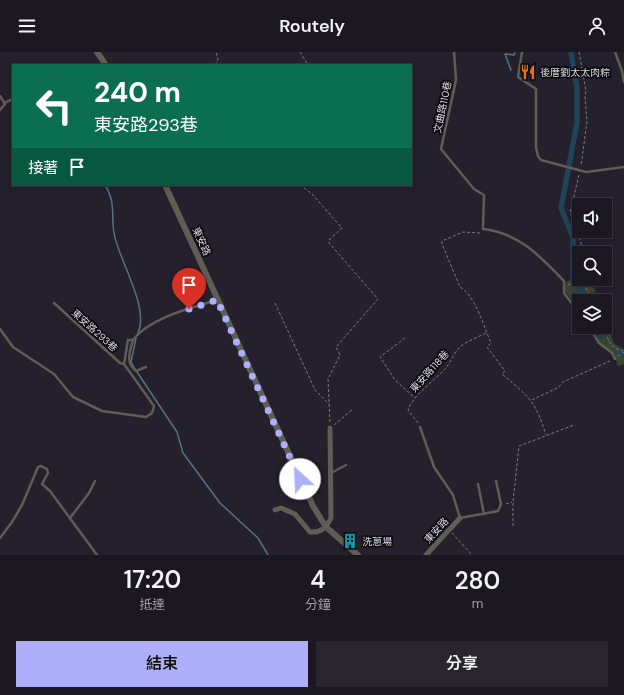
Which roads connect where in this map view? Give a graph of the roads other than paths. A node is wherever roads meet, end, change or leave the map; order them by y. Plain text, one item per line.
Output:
1 (98, 52) edge
2 (454, 52) edge
3 (522, 52) edge
4 (615, 52) edge
5 (105, 64) edge
6 (624, 82) edge
7 (0, 96) edge
8 (12, 98) edge
9 (4, 102) junction
10 (0, 110) edge
11 (624, 167) edge
12 (165, 186) edge
13 (217, 300) junction
14 (54, 303) dead end
15 (572, 304) edge
16 (0, 329) edge
17 (593, 334) edge
18 (133, 340) junction
19 (616, 358) road end
20 (124, 364) junction
21 (146, 367) dead end
22 (420, 427) road end
23 (330, 428) road end
24 (346, 465) dead end
25 (330, 473) junction
26 (496, 481) dead end
27 (95, 482) dead end
28 (478, 484) dead end
29 (275, 510) dead end
30 (484, 514) junction
31 (70, 518) junction
32 (460, 518) junction
33 (326, 527) junction
34 (0, 538) edge
35 (97, 555) edge
36 (358, 555) edge
37 (426, 555) edge

1 - 5 street
2 - 15 lane, 文曲路110巷
3 - 11 lane
4 - 6 lane
7 - 9 lane
8 - 9 lane
9 - 10 lane
12 - 13 street, 東安路
13 - 18 lane, 東安路293巷
13 - 33 street, 東安路
14 - 20 lane, 東安路293巷
16 - 20 lane
17 - 19 lane
18 - 20 lane, 東安路293巷
18 - 21 lane
22 - 32 lane
23 - 25 street
24 - 25 lane
25 - 33 street
26 - 30 lane
27 - 31 lane
28 - 30 lane
29 - 33 street
30 - 32 lane
31 - 34 lane
31 - 35 lane
32 - 37 street, 東安路
33 - 36 street, 東安路

